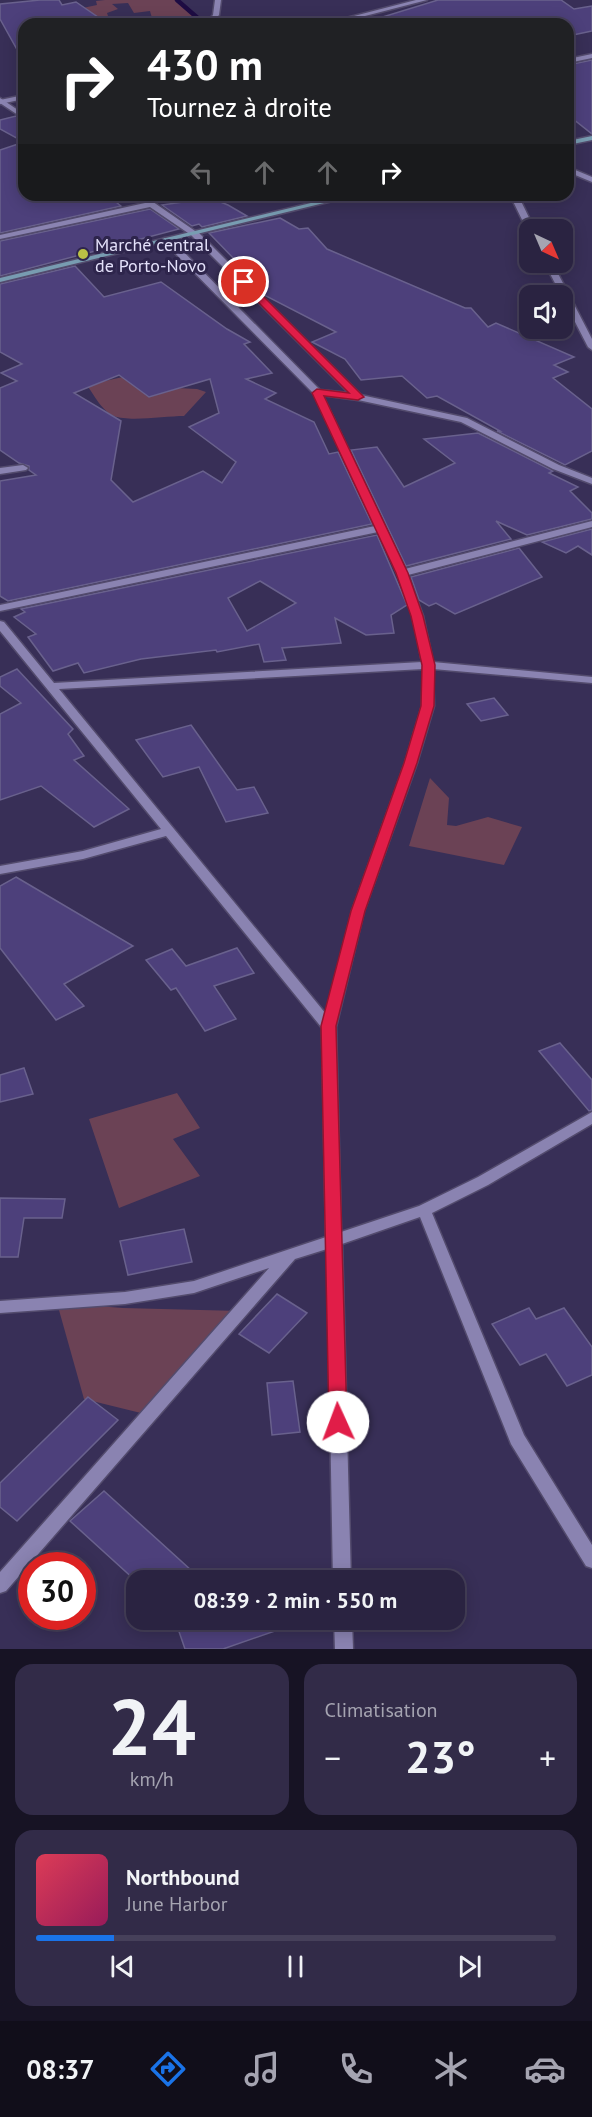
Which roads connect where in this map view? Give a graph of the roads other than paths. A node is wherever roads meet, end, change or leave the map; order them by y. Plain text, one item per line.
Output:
1 (218, 0) edge
2 (424, 0) edge
3 (213, 18) edge
4 (351, 18) edge
5 (592, 56) edge
6 (574, 60) edge
7 (18, 98) edge
8 (1, 102) edge
9 (18, 113) edge
10 (592, 138) edge
11 (574, 142) edge
12 (574, 172) edge
13 (592, 180) edge
14 (147, 201) edge
15 (327, 201) edge
16 (517, 201) edge
17 (151, 204) junction
18 (526, 219) edge
19 (194, 232) junction
20 (0, 237) edge
21 (167, 240) junction
22 (555, 273) edge
23 (0, 280) edge
24 (592, 347) edge
25 (317, 393) junction
26 (358, 397) junction
27 (23, 468) dead end
28 (0, 471) edge
29 (592, 481) edge
30 (592, 524) edge
31 (381, 528) junction
32 (402, 573) junction
33 (0, 608) edge
34 (0, 624) edge
35 (428, 665) junction
36 (592, 680) edge
37 (52, 686) junction
38 (168, 831) junction
39 (0, 870) edge
40 (329, 1026) junction
41 (592, 1117) edge
42 (424, 1210) junction
43 (333, 1239) junction
44 (290, 1255) junction
45 (0, 1307) edge
46 (592, 1560) edge
47 (342, 1570) edge
48 (0, 1585) edge
49 (343, 1630) edge
50 (344, 1649) edge

1 - 3 street
2 - 4 street
5 - 6 street
7 - 8 street
8 - 9 street
10 - 11 main road
12 - 13 street
14 - 17 street
15 - 19 main road
16 - 18 street
17 - 19 street
17 - 20 street
19 - 21 main road
19 - 26 street
21 - 23 main road
21 - 25 street
22 - 24 street
25 - 26 street
25 - 31 street
26 - 29 street
27 - 28 street
30 - 32 street
31 - 32 street
31 - 33 street
32 - 35 street
34 - 37 street
35 - 36 street
35 - 37 street
35 - 40 street
37 - 38 street
38 - 39 street
38 - 40 street
40 - 43 street
41 - 42 street
42 - 43 street
42 - 46 street
43 - 44 street
43 - 47 street
44 - 45 street
44 - 48 street
49 - 50 street

